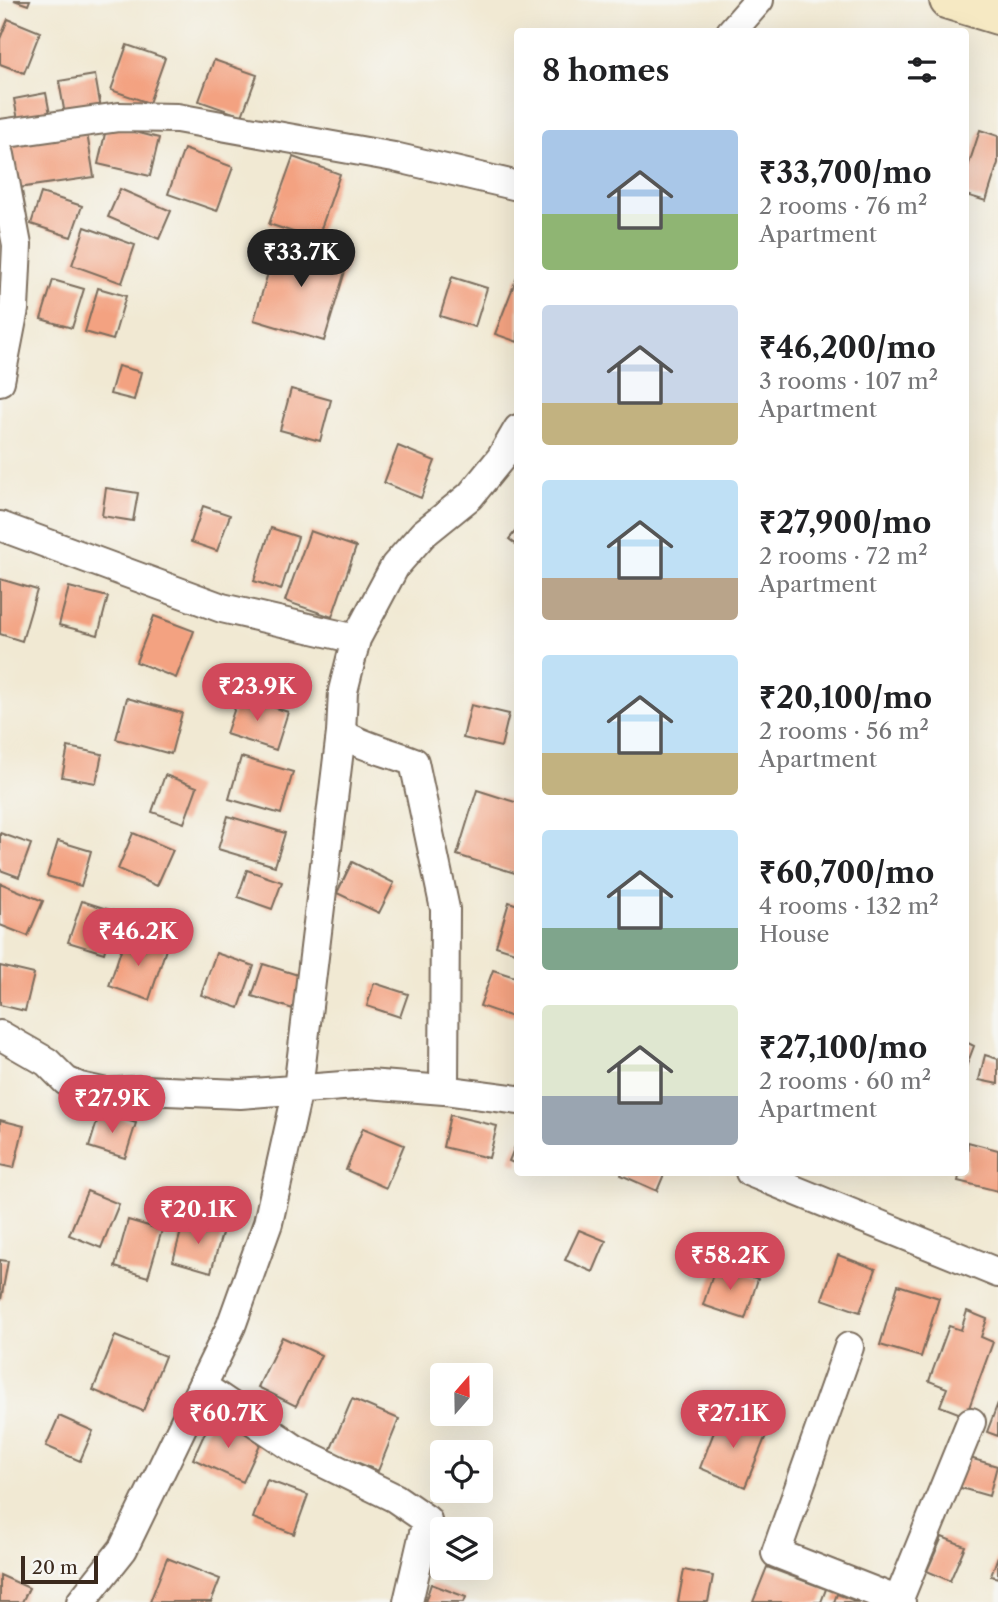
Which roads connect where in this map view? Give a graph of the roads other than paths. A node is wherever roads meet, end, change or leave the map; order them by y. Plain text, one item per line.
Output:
1 (759, 0) edge
2 (949, 0) edge
3 (998, 15) edge
4 (734, 28) edge
5 (0, 134) edge
6 (0, 155) edge
7 (514, 185) edge
8 (0, 381) edge
9 (514, 436) edge
10 (0, 526) edge
11 (356, 639) junction
12 (341, 733) junction
13 (0, 1035) edge
14 (298, 1089) junction
15 (444, 1090) junction
16 (514, 1099) edge
17 (760, 1176) edge
18 (998, 1273) edge
19 (849, 1347) dead end
20 (202, 1386) junction
21 (971, 1422) dead end
22 (899, 1601) edge
23 (81, 1602) edge
24 (408, 1602) edge

1 - 4 street
2 - 3 main road
5 - 7 street
6 - 8 street
9 - 11 street
10 - 11 street
11 - 12 street
12 - 14 street
12 - 15 street
13 - 14 street
14 - 15 street
14 - 20 street
15 - 16 street
17 - 18 street
19 - 22 street
20 - 23 street
20 - 24 street
21 - 22 street

